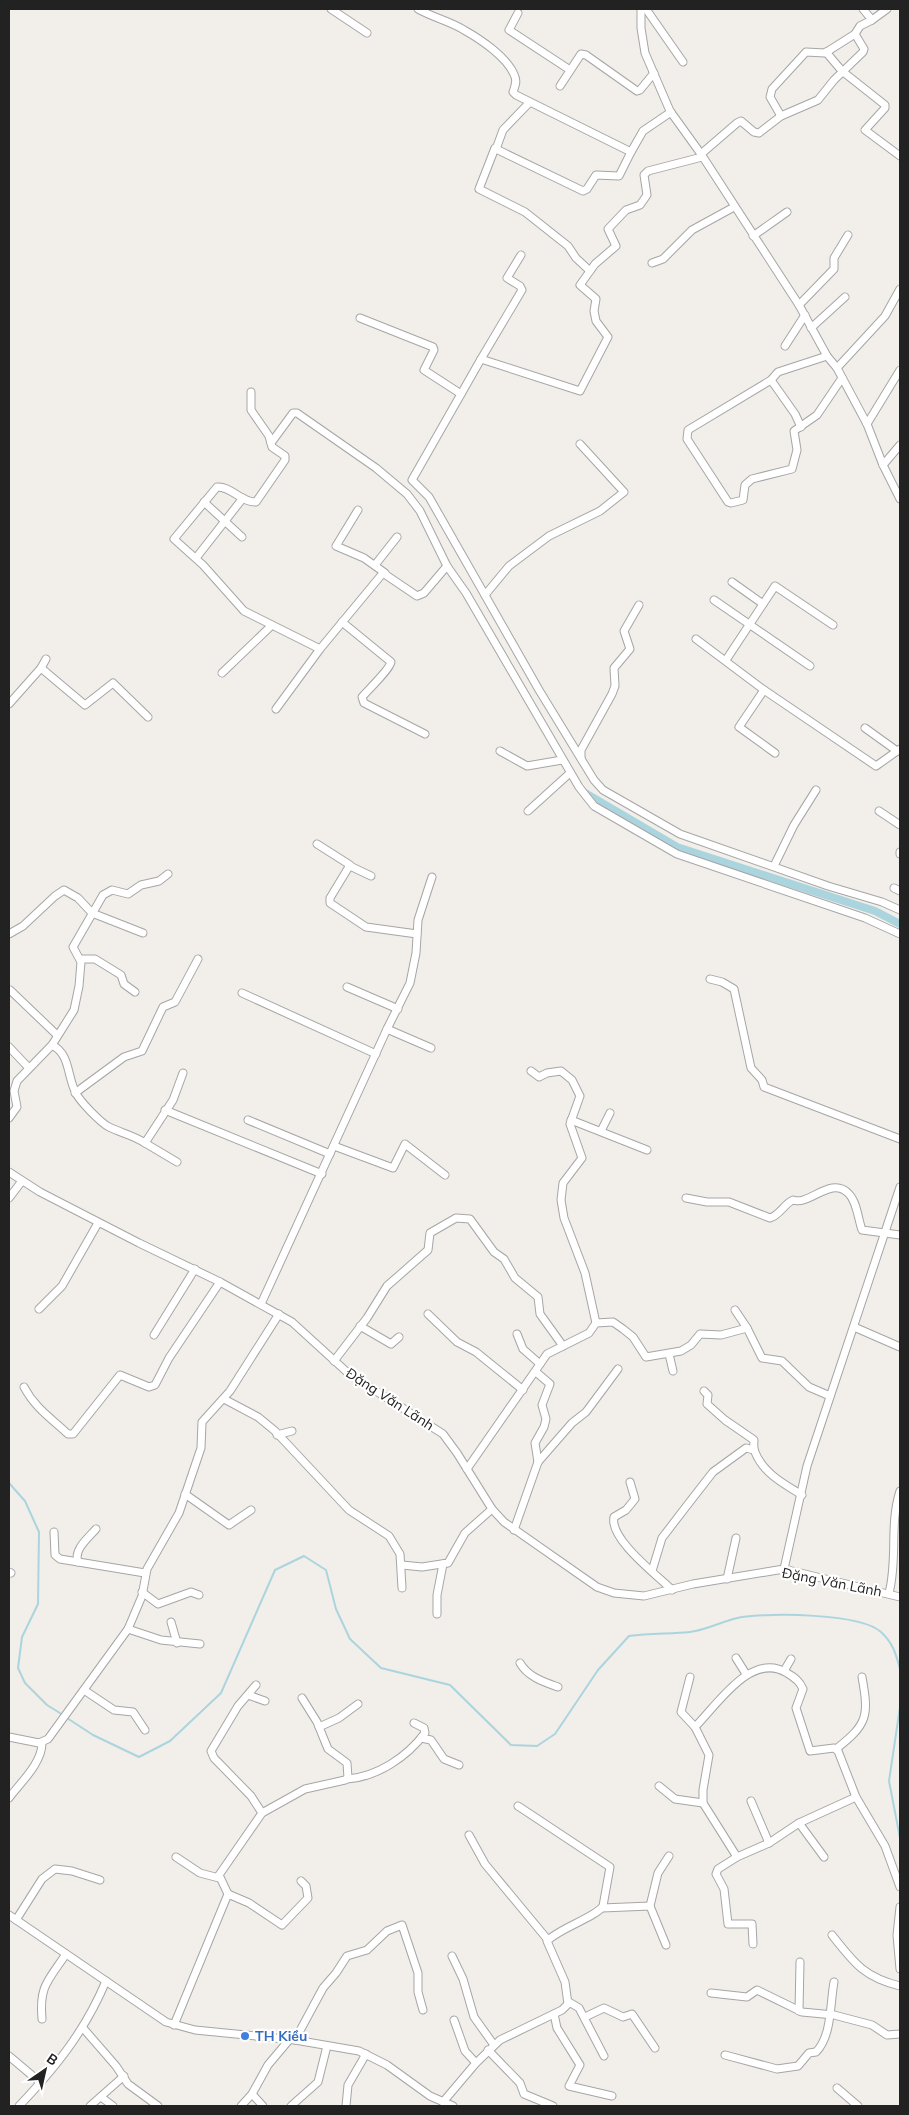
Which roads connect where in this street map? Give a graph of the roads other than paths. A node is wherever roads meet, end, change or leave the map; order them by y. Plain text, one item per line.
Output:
1 (331, 9) edge
2 (418, 9) edge
3 (641, 9) edge
4 (646, 9) edge
5 (863, 9) edge
6 (887, 9) edge
7 (518, 12) dead end
8 (872, 20) junction
9 (367, 33) dead end
10 (855, 34) junction
11 (826, 52) junction
12 (683, 62) dead end
13 (570, 70) junction
14 (842, 71) junction
15 (654, 73) junction
16 (560, 86) dead end
17 (529, 103) junction
18 (671, 112) junction
19 (782, 116) junction
20 (495, 148) junction
21 (631, 152) junction
22 (701, 156) junction
23 (900, 156) edge
24 (734, 207) junction
25 (787, 212) dead end
26 (848, 235) dead end
27 (753, 236) junction
28 (521, 255) dead end
29 (652, 263) dead end
30 (590, 271) junction
31 (900, 289) edge
32 (845, 297) dead end
33 (799, 305) junction
34 (804, 315) junction
35 (360, 318) dead end
36 (811, 328) junction
37 (784, 346) dead end
38 (827, 356) junction
39 (481, 358) junction
40 (837, 368) junction
41 (900, 370) edge
42 (842, 378) junction
43 (771, 380) junction
44 (251, 392) dead end
45 (460, 394) junction
46 (867, 424) junction
47 (801, 427) junction
48 (271, 443) junction
49 (580, 444) dead end
50 (900, 445) edge
51 (883, 465) junction
52 (244, 498) junction
53 (900, 499) edge
54 (204, 502) junction
55 (358, 510) dead end
56 (225, 521) junction
57 (242, 537) dead end
58 (397, 537) dead end
59 (196, 558) junction
60 (376, 565) junction
61 (447, 566) junction
62 (384, 573) junction
63 (732, 582) dead end
64 (485, 595) junction
65 (714, 600) dead end
66 (763, 604) junction
67 (639, 605) dead end
68 (342, 622) junction
69 (749, 624) junction
70 (833, 625) dead end
71 (271, 626) junction
72 (696, 639) dead end
73 (320, 649) junction
74 (46, 659) dead end
75 (726, 660) junction
76 (810, 666) dead end
77 (41, 668) junction
78 (222, 673) dead end
79 (764, 690) junction
80 (9, 704) edge
81 (276, 709) dead end
82 (148, 717) dead end
83 (865, 728) dead end
84 (425, 734) dead end
85 (899, 750) edge
86 (500, 751) dead end
87 (775, 753) dead end
88 (581, 759) junction
89 (562, 760) junction
90 (570, 773) junction
91 (816, 790) dead end
92 (528, 811) dead end
93 (879, 811) dead end
94 (900, 825) edge
95 (317, 844) dead end
96 (350, 866) junction
97 (774, 866) junction
98 (168, 874) dead end
99 (371, 876) dead end
100 (432, 877) dead end
101 (900, 910) edge
102 (92, 913) junction
103 (143, 933) dead end
104 (9, 934) edge
105 (417, 934) junction
106 (900, 934) edge
107 (80, 959) junction
108 (198, 959) dead end
109 (710, 979) dead end
110 (347, 987) dead end
111 (10, 990) edge
112 (135, 992) dead end
113 (242, 993) dead end
114 (398, 1009) junction
115 (387, 1029) junction
116 (57, 1035) junction
117 (52, 1045) junction
118 (9, 1047) edge
119 (431, 1048) dead end
120 (376, 1054) junction
121 (28, 1067) junction
122 (531, 1071) dead end
123 (183, 1073) dead end
124 (75, 1093) junction
125 (165, 1110) junction
126 (610, 1113) dead end
127 (9, 1118) edge
128 (248, 1120) dead end
129 (572, 1120) junction
130 (601, 1131) junction
131 (900, 1139) edge
132 (144, 1143) junction
133 (334, 1146) junction
134 (647, 1150) dead end
135 (330, 1154) junction
136 (177, 1162) dead end
137 (9, 1172) edge
138 (322, 1174) junction
139 (445, 1176) dead end
140 (22, 1181) junction
141 (900, 1187) edge
142 (9, 1198) edge
143 (686, 1198) dead end
144 (98, 1222) junction
145 (884, 1235) junction
146 (900, 1235) edge
147 (195, 1269) junction
148 (220, 1282) junction
149 (262, 1304) junction
150 (39, 1309) dead end
151 (735, 1310) dead end
152 (279, 1314) junction
153 (428, 1314) dead end
154 (596, 1323) junction
155 (360, 1326) junction
156 (854, 1327) junction
157 (747, 1328) junction
158 (154, 1334) dead end
159 (516, 1334) dead end
160 (398, 1337) dead end
161 (563, 1346) junction
162 (900, 1347) edge
163 (669, 1354) junction
164 (334, 1361) junction
165 (540, 1364) junction
166 (618, 1368) dead end
167 (673, 1371) dead end
168 (536, 1372) junction
169 (24, 1386) dead end
170 (523, 1390) junction
171 (704, 1391) dead end
172 (830, 1396) junction
173 (224, 1399) junction
174 (292, 1431) dead end
175 (277, 1435) junction
176 (754, 1450) junction
177 (538, 1462) junction
178 (467, 1469) junction
179 (630, 1482) dead end
180 (900, 1491) edge
181 (185, 1494) junction
182 (802, 1495) junction
183 (492, 1509) junction
184 (251, 1510) dead end
185 (96, 1529) dead end
186 (514, 1530) junction
187 (54, 1532) dead end
188 (736, 1538) dead end
189 (78, 1562) junction
190 (443, 1564) junction
191 (402, 1565) junction
192 (784, 1569) junction
193 (652, 1570) junction
194 (146, 1573) junction
195 (727, 1579) junction
196 (402, 1588) dead end
197 (672, 1590) junction
198 (142, 1592) junction
199 (889, 1593) junction
200 (199, 1595) dead end
201 (900, 1597) edge
202 (437, 1614) dead end
203 (171, 1622) dead end
204 (128, 1629) junction
205 (177, 1642) junction
206 (200, 1644) dead end
207 (736, 1658) dead end
208 (791, 1659) dead end
209 (520, 1664) dead end
210 (784, 1671) junction
211 (746, 1674) junction
212 (690, 1677) dead end
213 (862, 1677) dead end
214 (256, 1685) dead end
215 (558, 1687) dead end
216 (84, 1690) junction
217 (248, 1695) junction
218 (302, 1698) dead end
219 (265, 1701) dead end
220 (358, 1704) dead end
221 (414, 1723) dead end
222 (319, 1727) junction
223 (695, 1727) junction
224 (145, 1730) dead end
225 (9, 1737) edge
226 (421, 1738) junction
227 (42, 1743) junction
228 (836, 1749) junction
229 (459, 1765) dead end
230 (347, 1779) junction
231 (659, 1786) dead end
232 (856, 1797) junction
233 (9, 1798) edge
234 (751, 1801) dead end
235 (704, 1803) junction
236 (518, 1806) dead end
237 (262, 1813) junction
238 (799, 1823) junction
239 (469, 1835) dead end
240 (769, 1842) junction
241 (668, 1856) dead end
242 (176, 1857) dead end
243 (737, 1857) junction
244 (824, 1857) dead end
245 (219, 1878) junction
246 (100, 1880) dead end
247 (301, 1881) dead end
248 (900, 1887) edge
249 (228, 1894) junction
250 (650, 1906) junction
251 (900, 1907) edge
252 (602, 1908) junction
253 (9, 1915) edge
254 (16, 1920) junction
255 (832, 1935) dead end
256 (548, 1940) junction
257 (753, 1944) dead end
258 (666, 1945) dead end
259 (66, 1954) junction
260 (452, 1956) dead end
261 (800, 1962) dead end
262 (900, 1969) edge
263 (106, 1981) junction
264 (834, 1982) dead end
265 (900, 1986) edge
266 (711, 1993) dead end
267 (569, 2002) junction
268 (423, 2010) dead end
269 (799, 2011) junction
270 (554, 2014) junction
271 (829, 2014) junction
272 (584, 2016) junction
273 (42, 2019) dead end
274 (454, 2020) dead end
275 (174, 2025) junction
276 (83, 2028) junction
277 (900, 2034) edge
278 (292, 2040) junction
279 (327, 2046) junction
280 (491, 2048) junction
281 (655, 2048) dead end
282 (366, 2054) junction
283 (726, 2055) dead end
284 (9, 2056) edge
285 (604, 2056) dead end
286 (476, 2064) junction
287 (124, 2076) junction
288 (41, 2083) junction
289 (837, 2088) dead end
290 (252, 2094) junction
291 (612, 2096) dead end
292 (101, 2097) junction
293 (298, 2099) junction
294 (443, 2102) junction
295 (19, 2106) edge
296 (90, 2106) edge
297 (113, 2106) edge
298 (158, 2106) edge
299 (240, 2106) edge
300 (263, 2106) edge
301 (291, 2106) edge
302 (305, 2106) edge
303 (346, 2106) edge
304 (453, 2106) edge
305 (553, 2106) edge
306 (858, 2106) edge

1 - 9 street
2 - 17 street
3 - 15 street
4 - 12 street
5 - 8 street
6 - 8 street
7 - 13 street
8 - 10 street
10 - 11 street
10 - 14 street
11 - 14 street
11 - 19 street
13 - 15 street
13 - 16 street
14 - 19 street
14 - 23 street
15 - 18 street
17 - 20 street
17 - 21 street
18 - 21 street
18 - 22 street
19 - 22 street
20 - 21 street
20 - 30 street
22 - 24 street
22 - 30 street
24 - 27 street
24 - 29 street
25 - 27 street
26 - 33 street
27 - 33 street
28 - 39 street
30 - 39 street
31 - 40 street
32 - 36 street
33 - 34 street
34 - 36 street
34 - 37 street
35 - 45 street
36 - 38 street
38 - 40 street
38 - 43 street
39 - 45 street
40 - 42 street
41 - 46 street
42 - 46 street
42 - 47 street
43 - 47 street
43 - 47 street
44 - 48 street
45 - 64 street
46 - 51 street
48 - 52 street
48 - 61 street
49 - 64 street
50 - 51 street
51 - 53 street
52 - 54 street
52 - 56 street
54 - 56 street
54 - 59 street
55 - 60 street
56 - 57 street
56 - 59 street
58 - 60 street
59 - 71 street
60 - 62 street
61 - 62 street
61 - 89 street
62 - 68 street
63 - 66 street
64 - 88 street
65 - 69 street
66 - 69 street
66 - 70 street
67 - 88 street
68 - 73 street
68 - 84 street
69 - 75 street
69 - 76 street
71 - 73 street
71 - 78 street
72 - 75 street
73 - 81 street
74 - 77 street
75 - 79 street
77 - 80 street
77 - 82 street
79 - 85 street
79 - 87 street
83 - 85 street
86 - 89 street
88 - 97 street
89 - 90 street
90 - 92 street
90 - 106 street
91 - 97 street
93 - 94 street
95 - 96 street
96 - 99 street
96 - 105 street
97 - 101 street
98 - 102 street
100 - 105 street
102 - 103 street
102 - 104 street
102 - 107 street
105 - 114 street
107 - 112 street
107 - 116 street
108 - 124 street
109 - 131 street
110 - 114 street
111 - 116 street
113 - 120 street
114 - 115 street
115 - 119 street
115 - 120 street
116 - 117 street
117 - 121 street
117 - 124 street
118 - 121 street
120 - 133 street
121 - 127 street
122 - 129 street
123 - 125 street
124 - 132 street
125 - 132 street
125 - 138 street
126 - 130 street
128 - 135 street
129 - 130 street
129 - 154 street
130 - 134 street
132 - 136 street
133 - 135 street
133 - 139 street
135 - 138 street
137 - 140 street, Đặng Văn Lãnh
138 - 149 street
140 - 142 street
140 - 144 street, Đặng Văn Lãnh
141 - 145 street
143 - 145 street
144 - 147 street, Đặng Văn Lãnh
144 - 150 street
145 - 146 street
145 - 156 street
147 - 148 street, Đặng Văn Lãnh
147 - 158 street
148 - 149 street, Đặng Văn Lãnh
148 - 169 street
149 - 152 street, Đặng Văn Lãnh
151 - 157 street
152 - 164 street, Đặng Văn Lãnh
152 - 173 street
153 - 170 street
154 - 161 street
154 - 163 street
155 - 160 street
155 - 161 street
155 - 164 street
156 - 162 street
156 - 172 street
157 - 163 street
157 - 172 street
159 - 165 street
161 - 165 street
163 - 167 street
164 - 178 street, Đặng Văn Lãnh
165 - 168 street
166 - 177 street
168 - 170 street
168 - 177 street
170 - 178 street
171 - 176 street
172 - 182 street
173 - 175 street
173 - 181 street
174 - 175 street
175 - 191 street
176 - 182 street
176 - 193 street
177 - 186 street
178 - 183 street, Đặng Văn Lãnh
179 - 193 street
180 - 199 street
181 - 184 street
181 - 194 street
182 - 192 street
183 - 186 street, Đặng Văn Lãnh
183 - 190 street
185 - 189 street
186 - 197 street, Đặng Văn Lãnh
187 - 189 street
188 - 195 street
189 - 194 street
190 - 191 street
190 - 202 street
191 - 196 street
192 - 195 street, Đặng Văn Lãnh
192 - 199 street, Đặng Văn Lãnh
193 - 197 street
194 - 198 street
195 - 197 street, Đặng Văn Lãnh
198 - 200 street
198 - 204 street
199 - 201 street, Đặng Văn Lãnh
203 - 205 street
204 - 205 street
204 - 216 street
205 - 206 street
207 - 211 street
208 - 210 street
209 - 215 street
210 - 211 street
210 - 228 street
211 - 223 street
212 - 223 street
213 - 228 street
214 - 217 street
216 - 224 street
216 - 227 street
217 - 219 street
217 - 237 street
218 - 222 street
220 - 222 street
221 - 226 street
222 - 230 street
223 - 235 street
225 - 227 street
226 - 229 street
226 - 230 street
227 - 233 street
228 - 232 street
230 - 237 street
231 - 235 street
232 - 238 street
232 - 248 street
234 - 240 street
235 - 243 street
236 - 252 street
237 - 245 street
238 - 240 street
238 - 244 street
239 - 256 street
240 - 243 street
241 - 250 street
242 - 245 street
243 - 257 street
245 - 249 street
246 - 254 street
247 - 249 street
249 - 275 street
250 - 252 street
250 - 258 street
251 - 262 street
252 - 256 street
253 - 254 street
254 - 259 street
255 - 265 street
256 - 267 street
259 - 263 street
259 - 273 street
260 - 280 street
261 - 269 street
263 - 275 street
263 - 276 street
264 - 271 street
266 - 269 street
267 - 270 street
267 - 272 street
268 - 278 street
269 - 271 street
270 - 280 street
270 - 291 street
271 - 277 street
271 - 283 street
272 - 281 street
272 - 285 street
274 - 286 street
275 - 278 street
276 - 287 street
276 - 288 street
278 - 279 street
278 - 290 street
279 - 282 street
279 - 293 street
280 - 286 street
280 - 305 street
282 - 294 street
282 - 303 street
284 - 288 street
286 - 294 street
287 - 292 street
287 - 298 street
288 - 295 street
289 - 306 street
290 - 299 street
290 - 300 street
292 - 296 street
292 - 297 street
293 - 301 street
293 - 302 street
294 - 304 street

